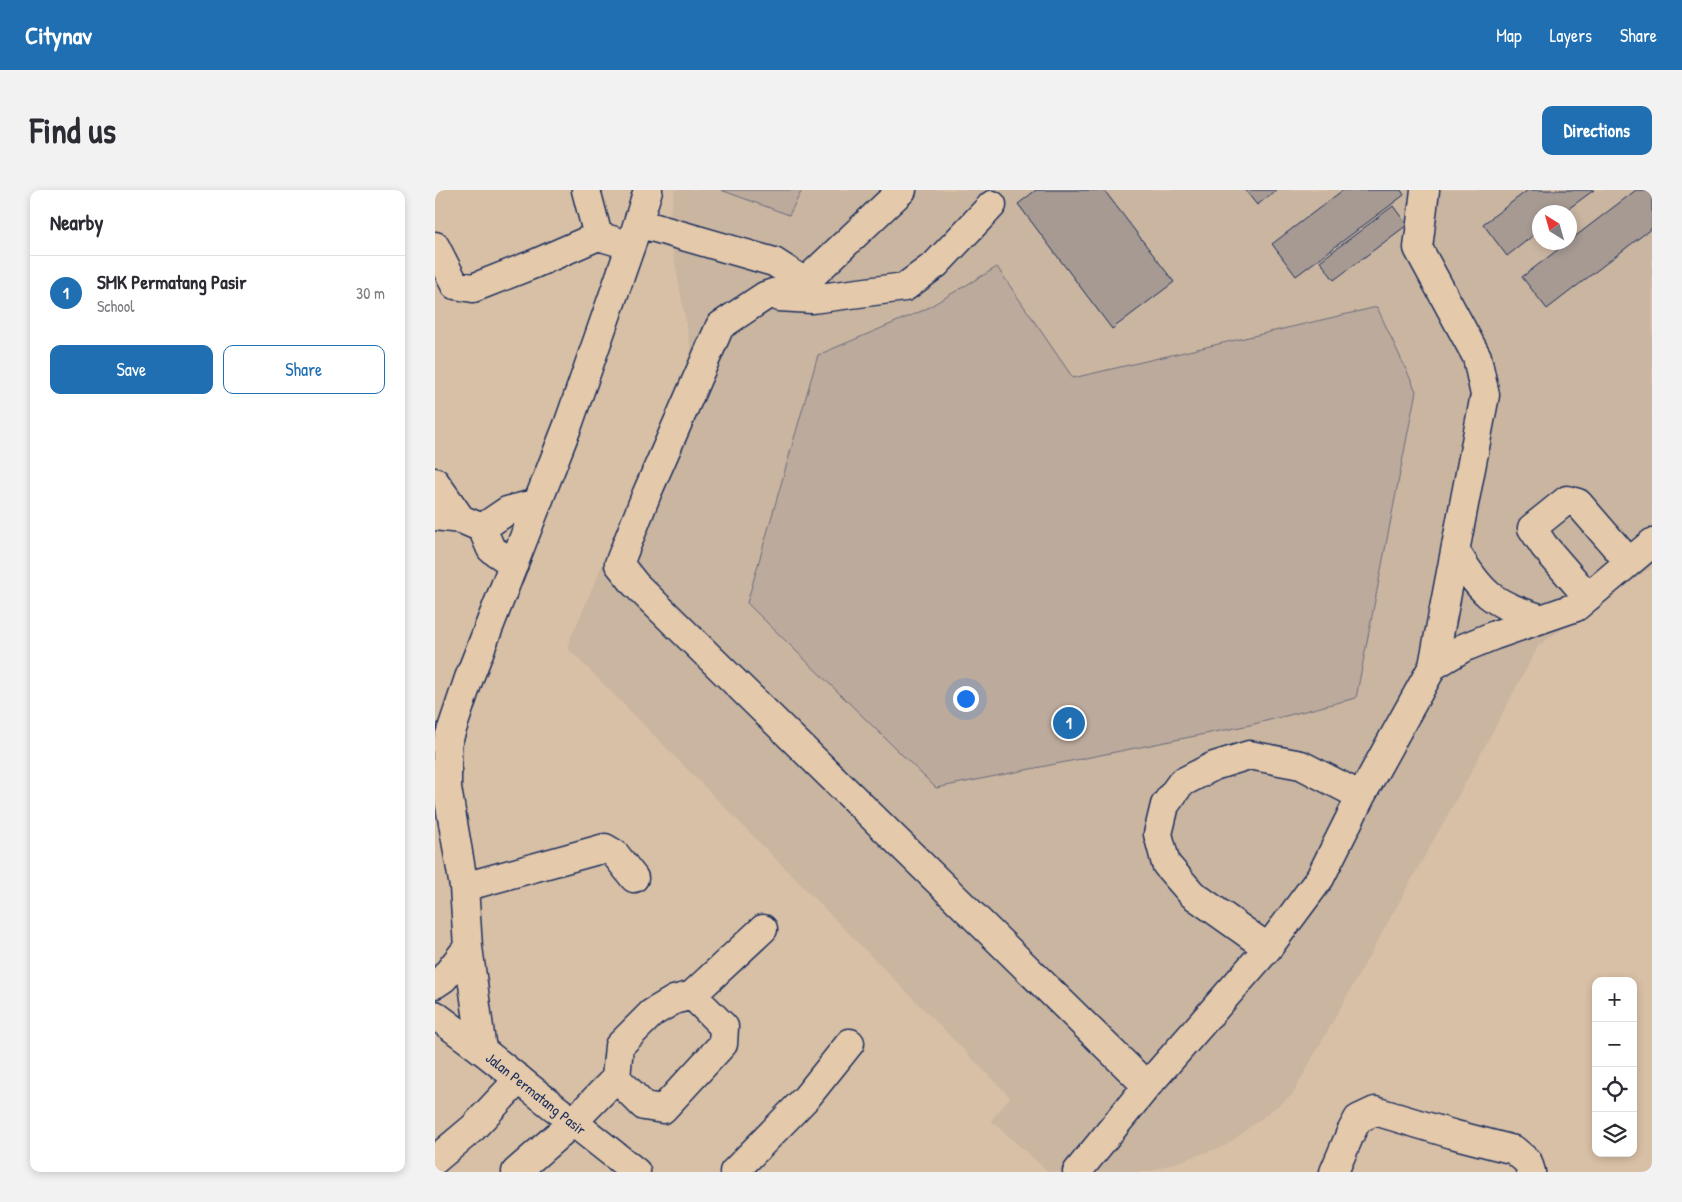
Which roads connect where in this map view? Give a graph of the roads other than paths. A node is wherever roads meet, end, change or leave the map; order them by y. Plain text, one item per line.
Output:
1 (586, 190) edge
2 (647, 190) edge
3 (902, 190) edge
4 (1425, 190) edge
5 (992, 204) dead end
6 (635, 234) junction
7 (598, 236) junction
8 (435, 246) edge
9 (805, 282) junction
10 (765, 296) junction
11 (435, 482) edge
12 (537, 503) junction
13 (459, 521) edge
14 (1652, 543) edge
15 (1456, 552) junction
16 (1629, 562) junction
17 (514, 564) junction
18 (1588, 597) junction
19 (1542, 619) junction
20 (1433, 666) junction
21 (1361, 796) junction
22 (634, 878) dead end
23 (464, 887) junction
24 (763, 929) dead end
25 (468, 947) junction
26 (1268, 948) junction
27 (435, 984) edge
28 (692, 995) junction
29 (437, 1021) edge
30 (850, 1043) dead end
31 (482, 1050) junction
32 (616, 1078) junction
33 (519, 1079) junction
34 (1147, 1086) junction
35 (573, 1122) junction
36 (435, 1160) edge
37 (622, 1168) edge
38 (516, 1172) edge
39 (735, 1172) edge
40 (1077, 1172) edge
41 (1334, 1172) edge
42 (1531, 1172) edge

1 - 7 street
2 - 6 street
3 - 9 street
4 - 15 street
5 - 10 street
6 - 7 street
6 - 9 street
6 - 12 street
7 - 8 street
9 - 10 street
10 - 34 street
11 - 13 street
12 - 13 street
12 - 17 street
13 - 17 street
14 - 16 street
15 - 19 street
15 - 20 street
16 - 18 street
16 - 18 street
17 - 23 street
18 - 19 street
19 - 20 street
20 - 21 street
21 - 26 street
21 - 26 street
22 - 23 street
23 - 25 street
24 - 28 street
25 - 27 street
25 - 31 street
26 - 34 street
28 - 32 street
28 - 32 street
29 - 31 street, Jalan Permatang Pasir
30 - 39 street
31 - 33 street, Jalan Permatang Pasir
32 - 35 street
33 - 35 street, Jalan Permatang Pasir
33 - 36 street
34 - 40 street
35 - 37 street, Jalan Permatang Pasir
35 - 38 street
41 - 42 street

